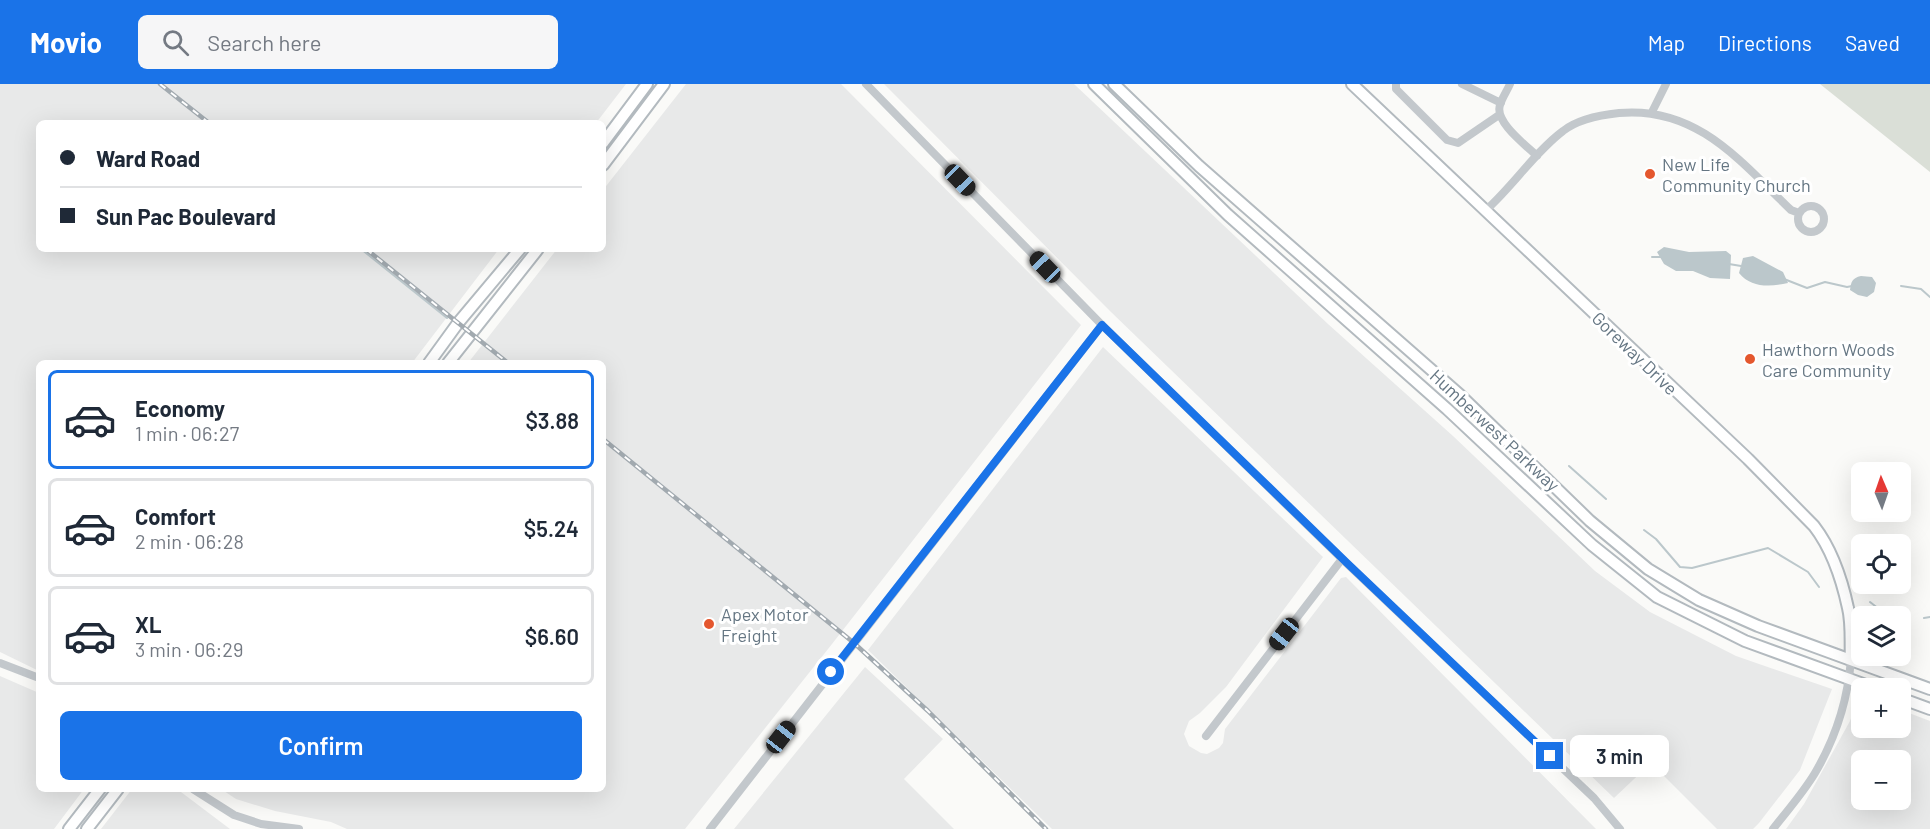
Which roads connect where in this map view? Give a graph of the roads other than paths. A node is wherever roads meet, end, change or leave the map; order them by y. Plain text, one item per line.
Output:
1 (647, 84) edge
2 (664, 84) edge
3 (866, 84) edge
4 (1094, 84) edge
5 (1114, 84) edge
6 (1352, 84) edge
7 (1396, 84) edge
8 (1462, 84) edge
9 (1510, 84) edge
10 (1666, 84) edge
11 (1501, 103) junction
12 (1652, 112) junction
13 (1499, 115) junction
14 (606, 138) edge
15 (1538, 156) junction
16 (606, 161) edge
17 (1486, 210) junction
18 (1799, 213) dead end
19 (517, 252) edge
20 (536, 252) edge
21 (1102, 325) junction
22 (431, 360) edge
23 (450, 360) edge
24 (1342, 559) junction
25 (1851, 659) junction
26 (0, 663) edge
27 (1864, 666) edge
28 (36, 677) edge
29 (1849, 678) junction
30 (1930, 689) edge
31 (1911, 702) edge
32 (1930, 710) edge
33 (1206, 736) dead end
34 (98, 792) edge
35 (116, 792) edge
36 (198, 792) edge
37 (69, 829) edge
38 (87, 829) edge
39 (299, 829) edge
40 (710, 829) edge
41 (1620, 829) edge
42 (1773, 829) edge

1 - 14 main road
2 - 16 main road
3 - 21 street
4 - 29 main road, Humberwest Parkway
5 - 25 main road, Humberwest Parkway
6 - 17 main road, Goreway Drive
7 - 13 street
8 - 11 street
9 - 11 street
10 - 12 street
11 - 13 street
12 - 15 street
12 - 18 street
13 - 15 street
15 - 17 street
17 - 25 main road, Goreway Drive
19 - 22 main road
20 - 23 main road
21 - 24 street
21 - 40 street
24 - 33 street
24 - 41 street
25 - 29 street
26 - 28 street
27 - 30 main road, Humberwest Parkway
29 - 42 street
31 - 32 main road
34 - 37 main road
35 - 38 main road
36 - 39 street

